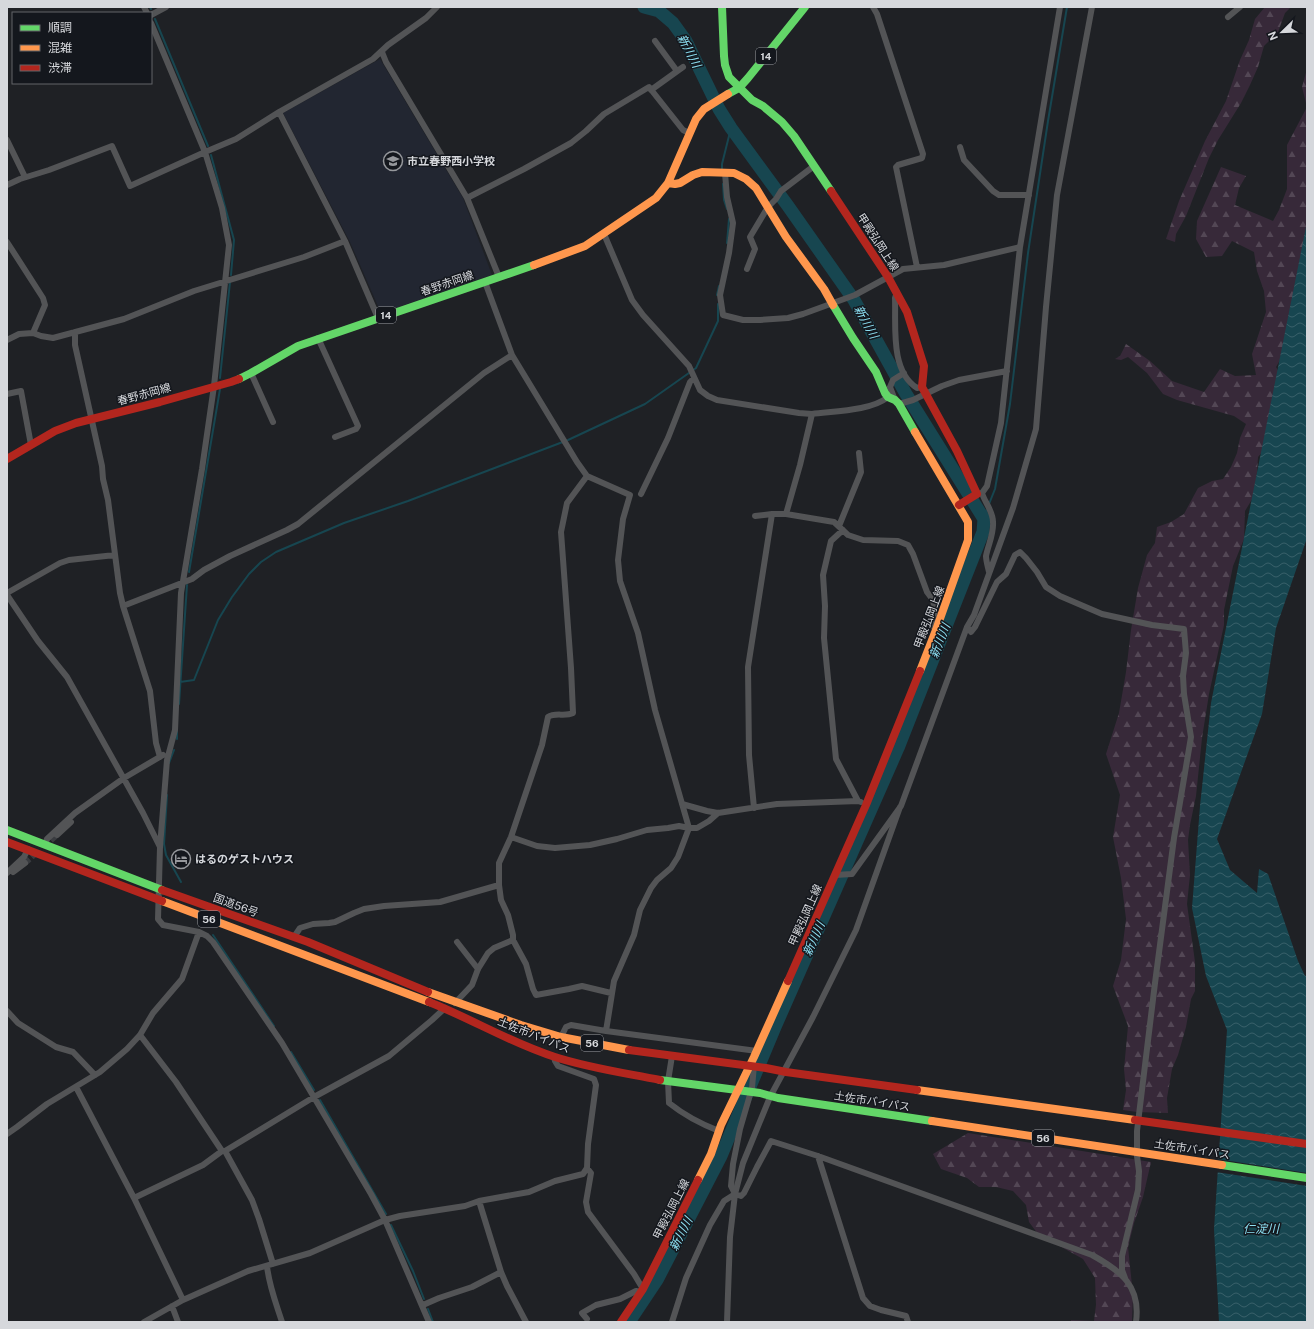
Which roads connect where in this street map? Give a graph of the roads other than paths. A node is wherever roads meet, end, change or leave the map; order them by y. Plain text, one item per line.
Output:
1 (166, 7) edge
2 (437, 7) edge
3 (722, 7) edge
4 (805, 7) edge
5 (873, 7) edge
6 (1060, 7) edge
7 (1092, 7) edge
8 (1240, 7) edge
9 (152, 14) edge
10 (1228, 17) dead end
11 (152, 25) edge
12 (655, 41) dead end
13 (382, 52) junction
14 (683, 67) dead end
15 (677, 71) junction
16 (739, 88) junction
17 (651, 90) junction
18 (279, 112) junction
19 (689, 133) junction
20 (7, 140) edge
21 (960, 147) dead end
22 (204, 152) junction
23 (814, 166) junction
24 (723, 173) junction
25 (25, 177) junction
26 (668, 183) junction
27 (7, 185) edge
28 (1029, 195) junction
29 (467, 198) junction
30 (768, 207) junction
31 (604, 234) junction
32 (345, 241) junction
33 (7, 242) edge
34 (1020, 247) junction
35 (917, 267) junction
36 (747, 269) dead end
37 (499, 277) junction
38 (888, 277) junction
39 (226, 281) junction
40 (485, 282) junction
41 (897, 292) junction
42 (832, 304) junction
43 (378, 318) junction
44 (75, 332) junction
45 (33, 333) junction
46 (318, 338) junction
47 (7, 340) edge
48 (512, 355) junction
49 (1007, 371) junction
50 (251, 373) junction
51 (694, 376) junction
52 (898, 376) junction
53 (214, 386) junction
54 (923, 391) junction
55 (7, 394) edge
56 (894, 400) junction
57 (812, 414) junction
58 (92, 419) junction
59 (273, 422) dead end
60 (335, 437) dead end
61 (32, 445) junction
62 (859, 453) dead end
63 (7, 459) edge
64 (587, 476) junction
65 (979, 493) junction
66 (641, 494) dead end
67 (959, 505) junction
68 (772, 514) junction
69 (786, 514) junction
70 (755, 516) dead end
71 (841, 528) junction
72 (115, 555) junction
73 (989, 573) junction
74 (184, 582) junction
75 (7, 594) edge
76 (123, 606) junction
77 (967, 627) junction
78 (936, 630) junction
79 (169, 753) junction
80 (160, 757) junction
81 (124, 778) junction
82 (862, 803) junction
83 (682, 804) junction
84 (900, 807) junction
85 (754, 808) junction
86 (76, 813) junction
87 (718, 813) junction
88 (689, 828) junction
89 (7, 830) edge
90 (57, 835) tunnel mouth
91 (511, 837) junction
92 (7, 842) edge
93 (45, 845) junction
94 (160, 846) junction
95 (28, 849) junction
96 (25, 863) tunnel mouth
97 (7, 873) edge
98 (835, 875) junction
99 (7, 876) edge
100 (499, 885) junction
101 (159, 889) junction
102 (158, 900) junction
103 (199, 932) junction
104 (294, 937) junction
105 (513, 940) junction
106 (457, 942) dead end
107 (478, 969) junction
108 (611, 994) junction
109 (456, 1002) junction
110 (444, 1008) junction
111 (7, 1010) edge
112 (606, 1031) junction
113 (140, 1035) junction
114 (562, 1037) junction
115 (756, 1054) junction
116 (672, 1056) junction
117 (554, 1057) junction
118 (785, 1072) junction
119 (95, 1075) junction
120 (668, 1081) junction
121 (76, 1087) junction
122 (314, 1097) junction
123 (774, 1097) junction
124 (719, 1131) junction
125 (7, 1134) edge
126 (1307, 1144) edge
127 (224, 1151) junction
128 (818, 1156) junction
129 (587, 1168) junction
130 (1307, 1178) edge
131 (736, 1194) junction
132 (134, 1198) junction
133 (479, 1201) junction
134 (385, 1220) junction
135 (270, 1265) junction
136 (501, 1272) junction
137 (1125, 1278) junction
138 (642, 1291) junction
139 (183, 1300) junction
140 (423, 1305) junction
141 (172, 1306) junction
142 (587, 1319) dead end
143 (144, 1322) edge
144 (178, 1322) edge
145 (282, 1322) edge
146 (430, 1322) edge
147 (526, 1322) edge
148 (621, 1322) edge
149 (672, 1322) edge
150 (727, 1322) edge
151 (908, 1322) edge
152 (1136, 1322) edge

1 - 9 street
2 - 13 street
3 - 16 main road, 甲殿弘岡上線
4 - 16 main road, 春野赤岡線 / 14
5 - 35 street
6 - 28 street
7 - 73 street
8 - 10 street
11 - 22 street
12 - 15 street
13 - 18 street
13 - 29 street
14 - 15 street
15 - 17 street
16 - 19 main road, 春野赤岡線 / 14
16 - 23 main road, 甲殿弘岡上線
17 - 19 street
17 - 29 street
18 - 22 street
18 - 32 street
19 - 26 main road, 春野赤岡線 / 14
20 - 25 street
21 - 28 street
22 - 25 street
22 - 39 street
23 - 30 street
23 - 38 main road, 甲殿弘岡上線
24 - 26 main road, 甲殿弘岡上線
24 - 30 main road, 甲殿弘岡上線
24 - 42 street
25 - 27 street
26 - 31 main road, 春野赤岡線 / 14
28 - 34 street
29 - 37 street
30 - 36 street
30 - 42 main road, 甲殿弘岡上線
31 - 37 main road, 春野赤岡線 / 14
31 - 51 street
32 - 39 street
32 - 43 street
33 - 45 street
34 - 35 street
34 - 49 street
35 - 38 street
37 - 40 main road, 春野赤岡線 / 14
38 - 41 main road, 甲殿弘岡上線
38 - 42 street
39 - 44 street
39 - 53 street
40 - 43 main road, 春野赤岡線 / 14
40 - 48 street
41 - 52 street
41 - 54 main road, 甲殿弘岡上線
42 - 56 main road, 甲殿弘岡上線
43 - 46 main road, 春野赤岡線 / 14
44 - 45 street
44 - 58 street
45 - 47 street
46 - 50 main road, 春野赤岡線 / 14
46 - 60 street
48 - 64 street
48 - 74 street
49 - 54 street
49 - 65 street
50 - 53 main road, 春野赤岡線 / 14
50 - 59 street
51 - 57 street
51 - 66 street
52 - 54 street
52 - 56 street
53 - 58 main road, 春野赤岡線 / 14
53 - 74 street
54 - 56 street
54 - 65 main road
55 - 61 street
56 - 57 street
56 - 67 main road, 甲殿弘岡上線
57 - 69 street
58 - 61 main road, 春野赤岡線 / 14
58 - 72 street
61 - 63 main road, 春野赤岡線 / 14
62 - 71 street
64 - 83 street
64 - 91 street
65 - 67 main road
65 - 73 street
67 - 78 main road, 甲殿弘岡上線
68 - 69 street
68 - 70 street
68 - 85 street
69 - 71 street
71 - 78 street
71 - 82 street
72 - 75 street
72 - 76 street
73 - 77 street
74 - 76 street
74 - 79 street
75 - 81 street
76 - 80 street
77 - 84 street
77 - 137 street
78 - 82 main road, 甲殿弘岡上線
79 - 80 street
79 - 94 street
80 - 81 street
81 - 86 street
81 - 94 street
82 - 85 street
82 - 98 main road, 甲殿弘岡上線
83 - 87 street
83 - 88 street
84 - 98 street
84 - 118 street
85 - 87 street
86 - 90 street
86 - 93 street
87 - 88 street
88 - 91 street
88 - 108 street
89 - 93 main road, 国道56号 / 56
91 - 100 street
92 - 95 main road, 国道56号 / 56
93 - 101 main road, 国道56号 / 56
94 - 101 street
95 - 97 street
95 - 102 main road, 国道56号 / 56
96 - 99 street
98 - 115 main road, 甲殿弘岡上線
100 - 104 street
100 - 105 street
101 - 102 street
101 - 104 main road, 国道56号 / 56
102 - 103 street
102 - 110 main road, 国道56号 / 56
103 - 113 street
103 - 122 street
104 - 109 main road, 国道56号 / 56
105 - 107 street
105 - 108 street
106 - 107 street
107 - 109 street
108 - 112 street
109 - 110 street
109 - 114 main road, 土佐市バイパス / 56
110 - 117 main road, 土佐市バイパス / 56
110 - 122 street
111 - 119 street
112 - 114 street
112 - 115 street
113 - 119 street
113 - 127 street
114 - 116 main road, 土佐市バイパス / 56
115 - 124 main road, 甲殿弘岡上線
115 - 131 street
116 - 118 main road, 土佐市バイパス / 56
116 - 120 street
117 - 120 main road, 土佐市バイパス / 56
117 - 129 street
118 - 123 street
118 - 126 main road, 土佐市バイパス / 56
119 - 121 street
120 - 123 main road, 土佐市バイパス / 56
120 - 124 street
121 - 125 street
121 - 132 street
122 - 127 street
122 - 134 street
123 - 130 main road, 土佐市バイパス / 56
123 - 131 street
124 - 138 main road, 甲殿弘岡上線
127 - 132 street
127 - 135 street
128 - 131 street
128 - 137 street
128 - 151 street
129 - 133 street
129 - 138 street
131 - 149 street
131 - 150 street
132 - 139 street
133 - 134 street
133 - 136 street
134 - 135 street
134 - 140 street
135 - 139 street
135 - 145 street
136 - 140 street
136 - 147 street
137 - 152 street
138 - 142 street
138 - 148 main road, 甲殿弘岡上線
139 - 141 street
140 - 146 street
141 - 143 street
141 - 144 street

